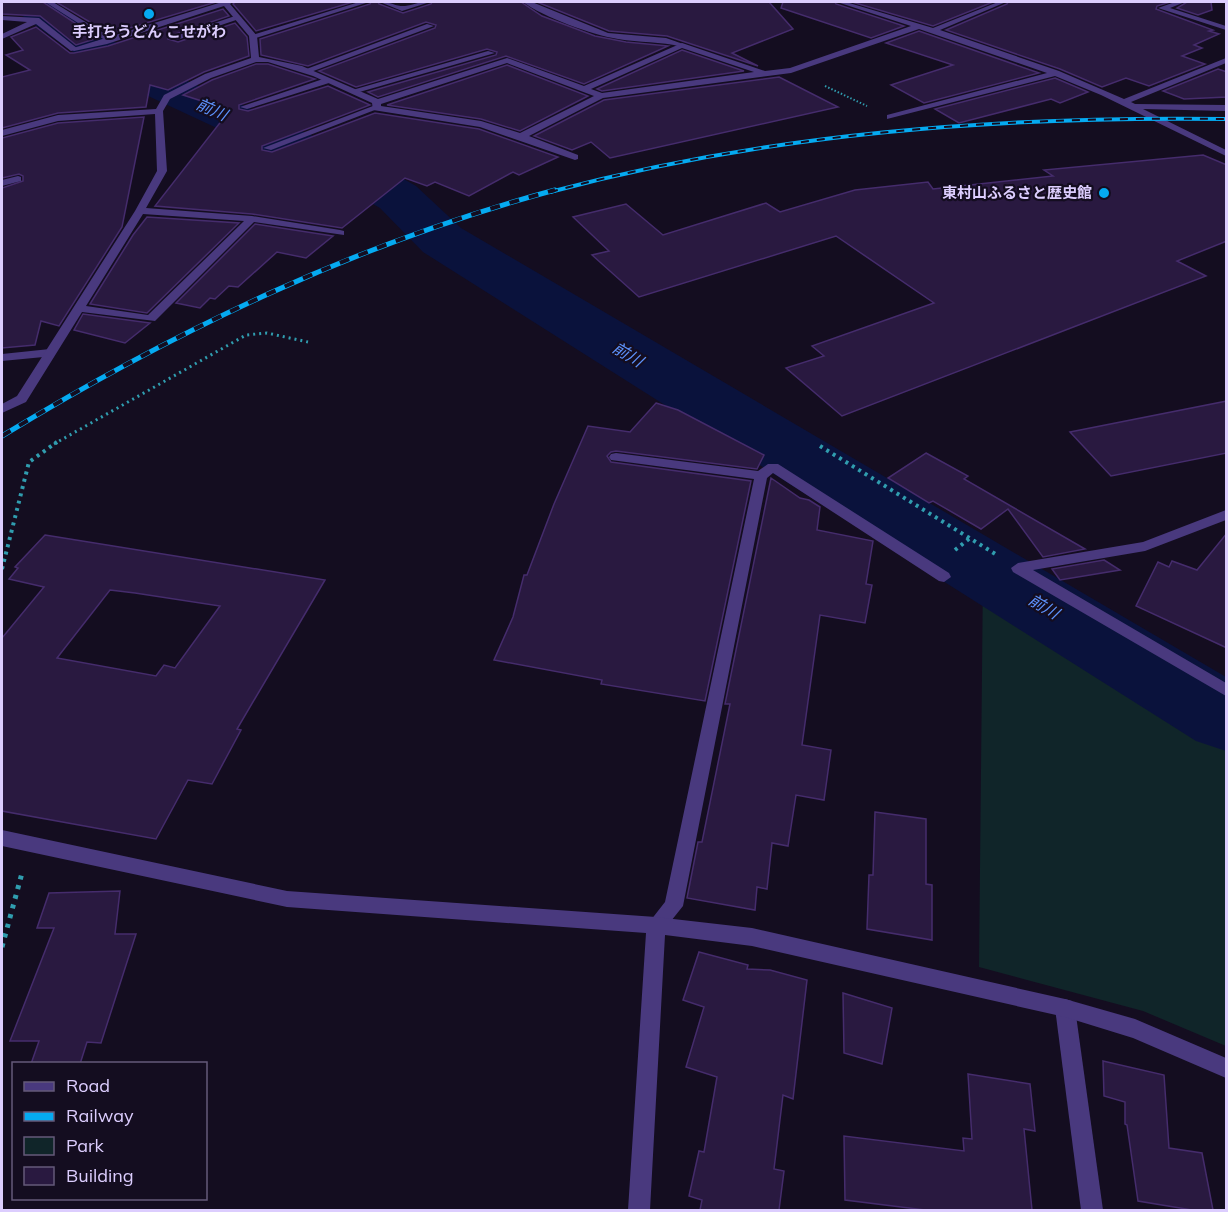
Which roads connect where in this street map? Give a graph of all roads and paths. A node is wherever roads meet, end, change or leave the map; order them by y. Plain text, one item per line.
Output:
1 (49, 2) edge
2 (227, 2) edge
3 (364, 2) edge
4 (384, 2) edge
5 (426, 2) edge
6 (527, 2) edge
7 (840, 2) edge
8 (1003, 2) edge
9 (1181, 2) edge
10 (2, 18) edge
11 (238, 18) junction
12 (36, 20) junction
13 (430, 26) dead end
14 (919, 26) junction
15 (1227, 28) edge
16 (932, 31) junction
17 (253, 36) junction
18 (2, 37) edge
19 (174, 38) dead end
20 (108, 41) junction
21 (682, 45) junction
22 (491, 53) dead end
23 (255, 59) junction
24 (1227, 60) edge
25 (305, 71) junction
26 (765, 73) junction
27 (1056, 73) junction
28 (326, 81) junction
29 (819, 84) dead end
30 (583, 90) junction
31 (353, 92) junction
32 (601, 96) junction
33 (1128, 104) junction
34 (376, 105) junction
35 (244, 107) dead end
36 (1227, 108) edge
37 (159, 111) junction
38 (890, 117) joint
39 (2, 133) edge
40 (521, 136) junction
41 (1205, 144) junction
42 (1227, 144) edge
43 (268, 148) dead end
44 (1227, 153) edge
45 (575, 157) dead end
46 (18, 179) dead end
47 (2, 183) edge
48 (140, 210) junction
49 (252, 219) junction
50 (340, 232) dead end
51 (78, 308) junction
52 (308, 342) dead end
53 (50, 353) junction
54 (2, 358) edge
55 (2, 410) edge
56 (820, 446) dead end
57 (616, 457) dead end
58 (761, 476) junction
59 (1227, 515) edge
60 (1018, 568) junction
61 (2, 569) edge
62 (944, 577) dead end
63 (1227, 690) edge
64 (2, 838) edge
65 (31, 843) junction
66 (656, 925) junction
67 (2, 948) edge
68 (1065, 1008) junction
69 (1227, 1068) edge
70 (639, 1210) edge
71 (1092, 1210) edge

1 - 20 street
2 - 11 street
2 - 20 street
3 - 17 street
4 - 5 street
6 - 21 street
7 - 14 street
8 - 16 street
9 - 15 street
10 - 12 street
11 - 17 street
11 - 19 street
12 - 18 street
12 - 20 street
13 - 25 street
14 - 16 street
14 - 26 street
16 - 27 street
17 - 23 street
21 - 26 street
21 - 30 street
22 - 31 street
23 - 25 street
23 - 37 street
24 - 33 street
25 - 28 street
26 - 32 street
27 - 33 street
27 - 38 street
28 - 31 street
28 - 35 street
29 - 38 path
30 - 32 street
30 - 34 street
31 - 34 street
32 - 40 street
33 - 36 street
33 - 41 street
34 - 40 street
34 - 43 street
37 - 39 street
37 - 48 street
40 - 45 street
41 - 42 street
41 - 44 street
46 - 47 street
48 - 49 street
48 - 51 street
49 - 50 street
49 - 51 street
51 - 53 street
52 - 61 path
53 - 54 street
53 - 55 street
56 - 60 path
57 - 58 street
58 - 62 street
58 - 66 street
59 - 60 street
60 - 63 street
64 - 65 street
65 - 66 street
65 - 67 path
66 - 68 street
66 - 70 street
68 - 69 street
68 - 71 street

